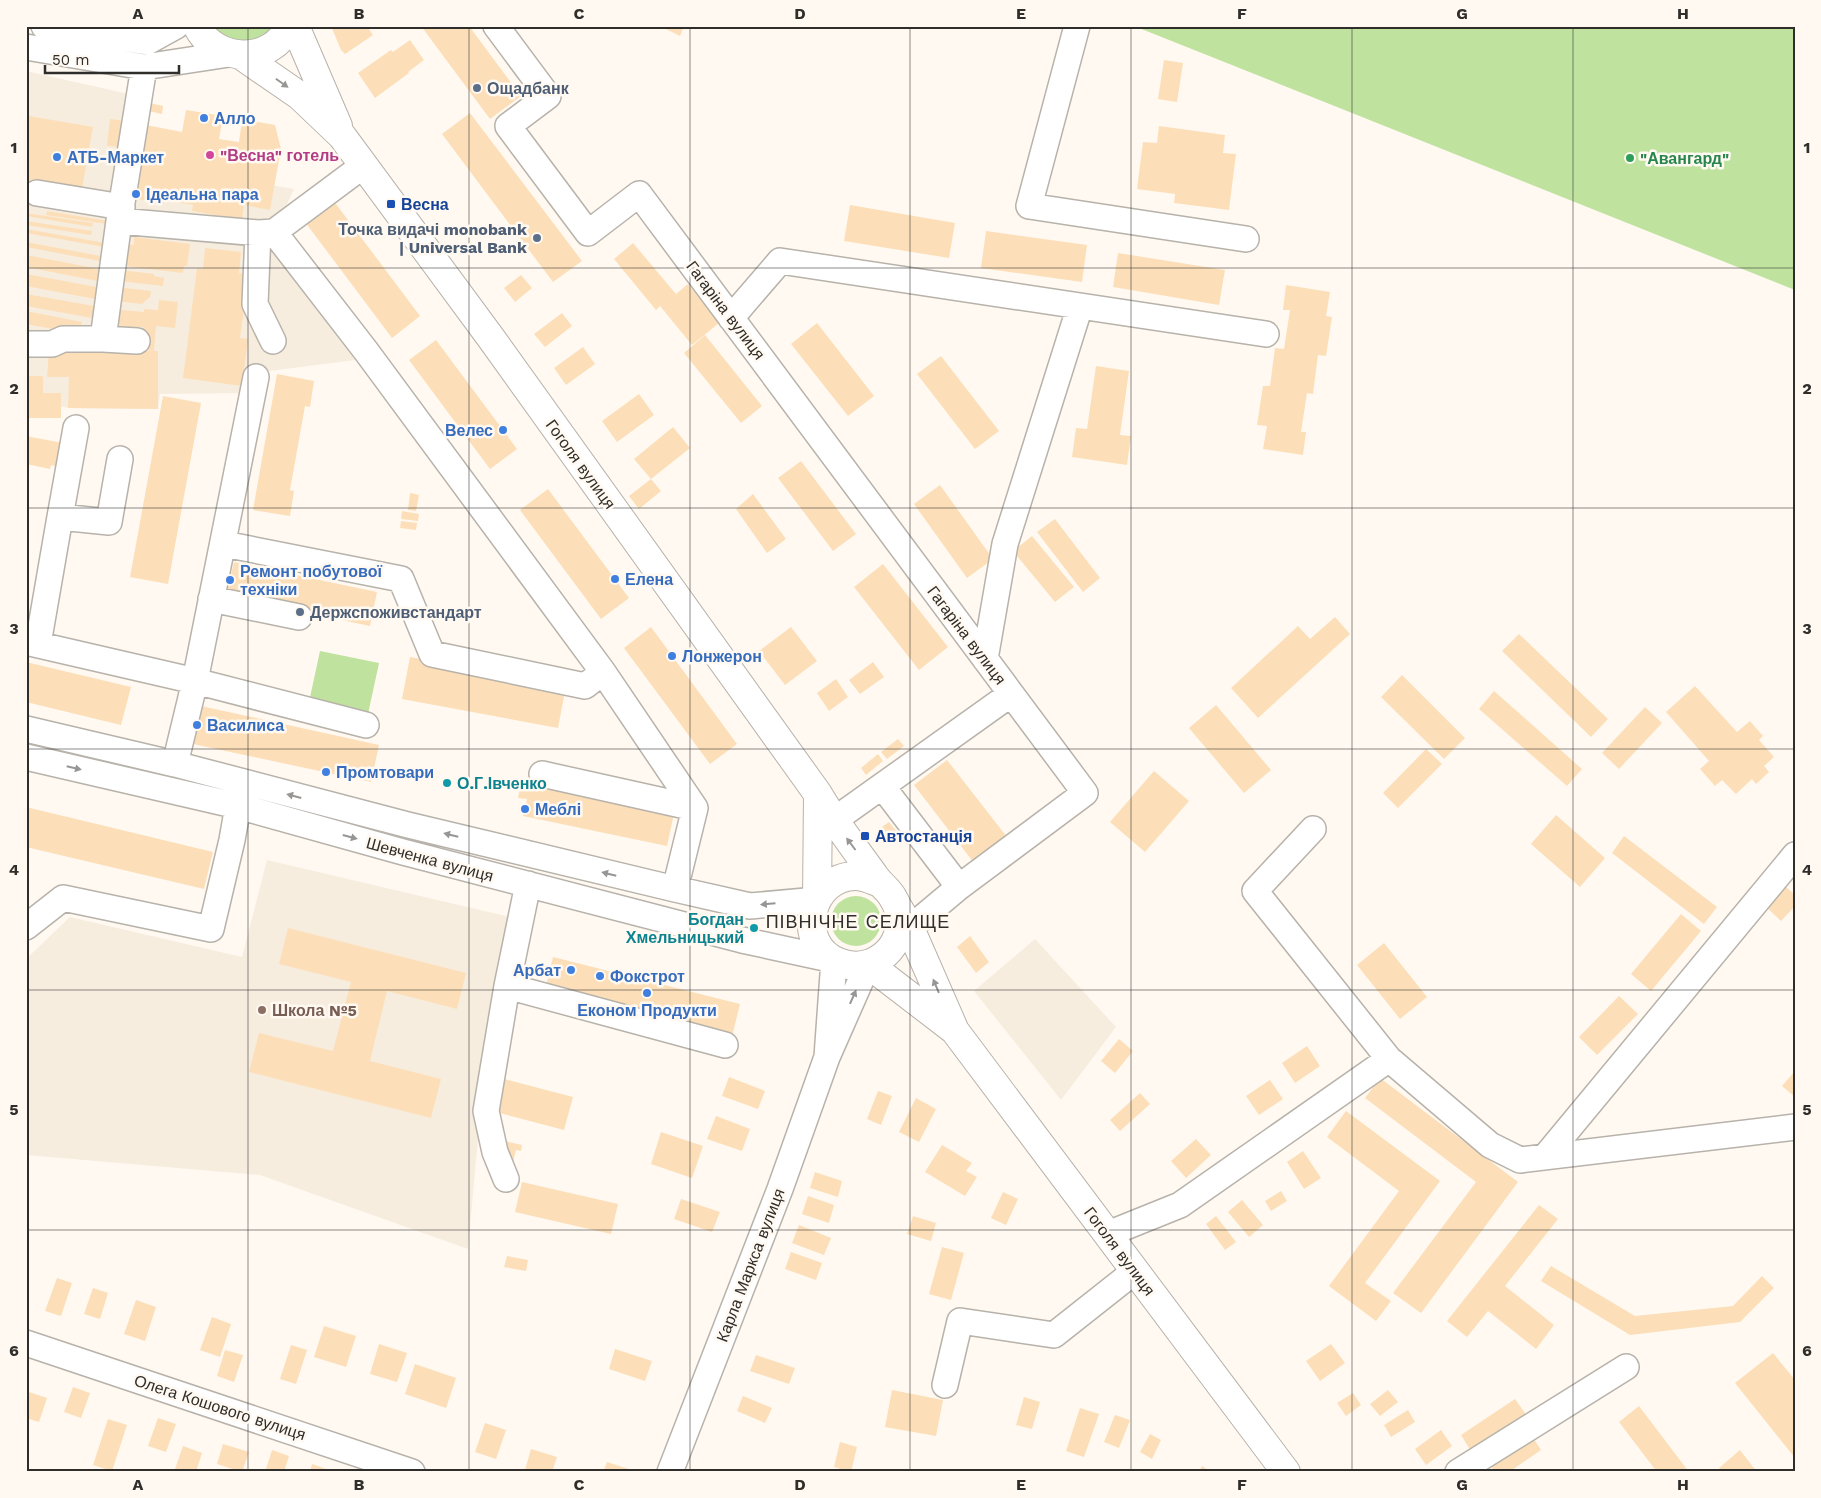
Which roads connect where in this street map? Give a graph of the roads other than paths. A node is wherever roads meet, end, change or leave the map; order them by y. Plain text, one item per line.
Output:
1 (44, 26) edge
2 (176, 26) edge
3 (197, 26) edge
4 (289, 26) edge
5 (295, 26) edge
6 (496, 26) edge
7 (1077, 26) edge
8 (26, 47) edge
9 (235, 55) junction
10 (144, 67) junction
11 (342, 136) junction
12 (364, 165) junction
13 (37, 193) dead end
14 (121, 214) junction
15 (266, 232) junction
16 (1246, 239) dead end
17 (1080, 306) junction
18 (731, 318) junction
19 (1266, 334) dead end
20 (103, 339) junction
21 (137, 341) dead end
22 (273, 341) dead end
23 (26, 344) edge
24 (256, 377) dead end
25 (76, 428) dead end
26 (120, 459) dead end
27 (60, 517) junction
28 (224, 544) junction
29 (211, 599) junction
30 (299, 618) dead end
31 (32, 643) edge
32 (985, 659) junction
33 (603, 672) junction
34 (195, 681) junction
35 (1011, 694) junction
36 (366, 725) dead end
37 (26, 729) edge
38 (26, 757) edge
39 (170, 763) junction
40 (542, 774) dead end
41 (882, 786) junction
42 (159, 788) junction
43 (818, 794) junction
44 (238, 806) junction
45 (695, 808) junction
46 (834, 821) junction
47 (1313, 829) dead end
48 (1795, 855) edge
49 (880, 883) junction
50 (528, 884) junction
51 (959, 887) junction
52 (675, 890) junction
53 (817, 900) junction
54 (904, 919) junction
55 (26, 927) edge
56 (834, 960) junction
57 (868, 964) junction
58 (507, 986) junction
59 (955, 1031) junction
60 (725, 1045) dead end
61 (826, 1057) junction
62 (1389, 1059) junction
63 (1795, 1127) edge
64 (1545, 1157) junction
65 (506, 1179) dead end
66 (1108, 1234) junction
67 (1135, 1271) junction
68 (26, 1342) edge
69 (1626, 1367) dead end
70 (945, 1385) dead end
71 (412, 1472) edge
72 (670, 1472) edge
73 (1286, 1472) edge
74 (1458, 1472) edge

1 - 2 street
3 - 9 main road, Гоголя вулиця
4 - 9 main road
5 - 11 main road, Гоголя вулиця
6 - 18 street, Гагаріна вулиця
7 - 16 street
8 - 10 street
9 - 10 street
9 -> 11 main road, Гоголя вулиця
10 - 14 street
11 - 12 main road, Гоголя вулиця
12 - 15 street
12 - 43 main road, Гоголя вулиця
13 - 14 street
14 - 15 street
14 - 20 street
15 - 22 street
15 - 33 street
17 - 18 street
17 - 19 street
17 - 32 street
18 - 32 street, Гагаріна вулиця
20 - 21 street
20 - 23 street
24 - 28 street
25 - 27 street
26 - 27 street
27 - 31 street
28 - 29 street
28 - 33 street
29 - 30 street
29 - 34 street
31 - 34 street
32 - 35 street, Гагаріна вулиця
33 - 45 street
34 - 36 street
34 - 39 street
35 - 41 street
35 - 51 street, Гагаріна вулиця
37 - 39 street, Шевченка вулиця
38 -> 42 street, Шевченка вулиця
39 - 42 street
52 -> 39 street, Шевченка вулиця
40 - 45 street
41 - 46 street
41 - 51 street
42 - 44 street, Шевченка вулиця
43 - 46 main road, Гоголя вулиця
43 - 53 main road
44 -> 50 street, Шевченка вулиця
44 - 55 street
45 - 52 street
49 -> 46 main road, Гоголя вулиця
47 - 62 street
48 - 64 street
49 - 53 main road
49 - 54 main road, Гоголя вулиця
50 - 56 street, Шевченка вулиця
50 - 58 street
51 - 54 street
53 -> 52 street, Шевченка вулиця
53 - 56 main road
54 - 57 main road
59 -> 54 main road, Гоголя вулиця
56 - 57 main road
56 - 61 street, Карла Маркса вулиця
57 - 59 main road, Гоголя вулиця
61 -> 57 street, Карла Маркса вулиця
58 - 60 street
58 - 65 street
59 - 66 main road, Гоголя вулиця
61 - 72 street, Карла Маркса вулиця
62 - 64 street
62 - 66 street
63 - 64 street
66 - 67 main road, Гоголя вулиця
67 - 70 street
67 - 73 main road, Гоголя вулиця
68 - 71 street, Олега Кошового вулиця
69 - 74 street

